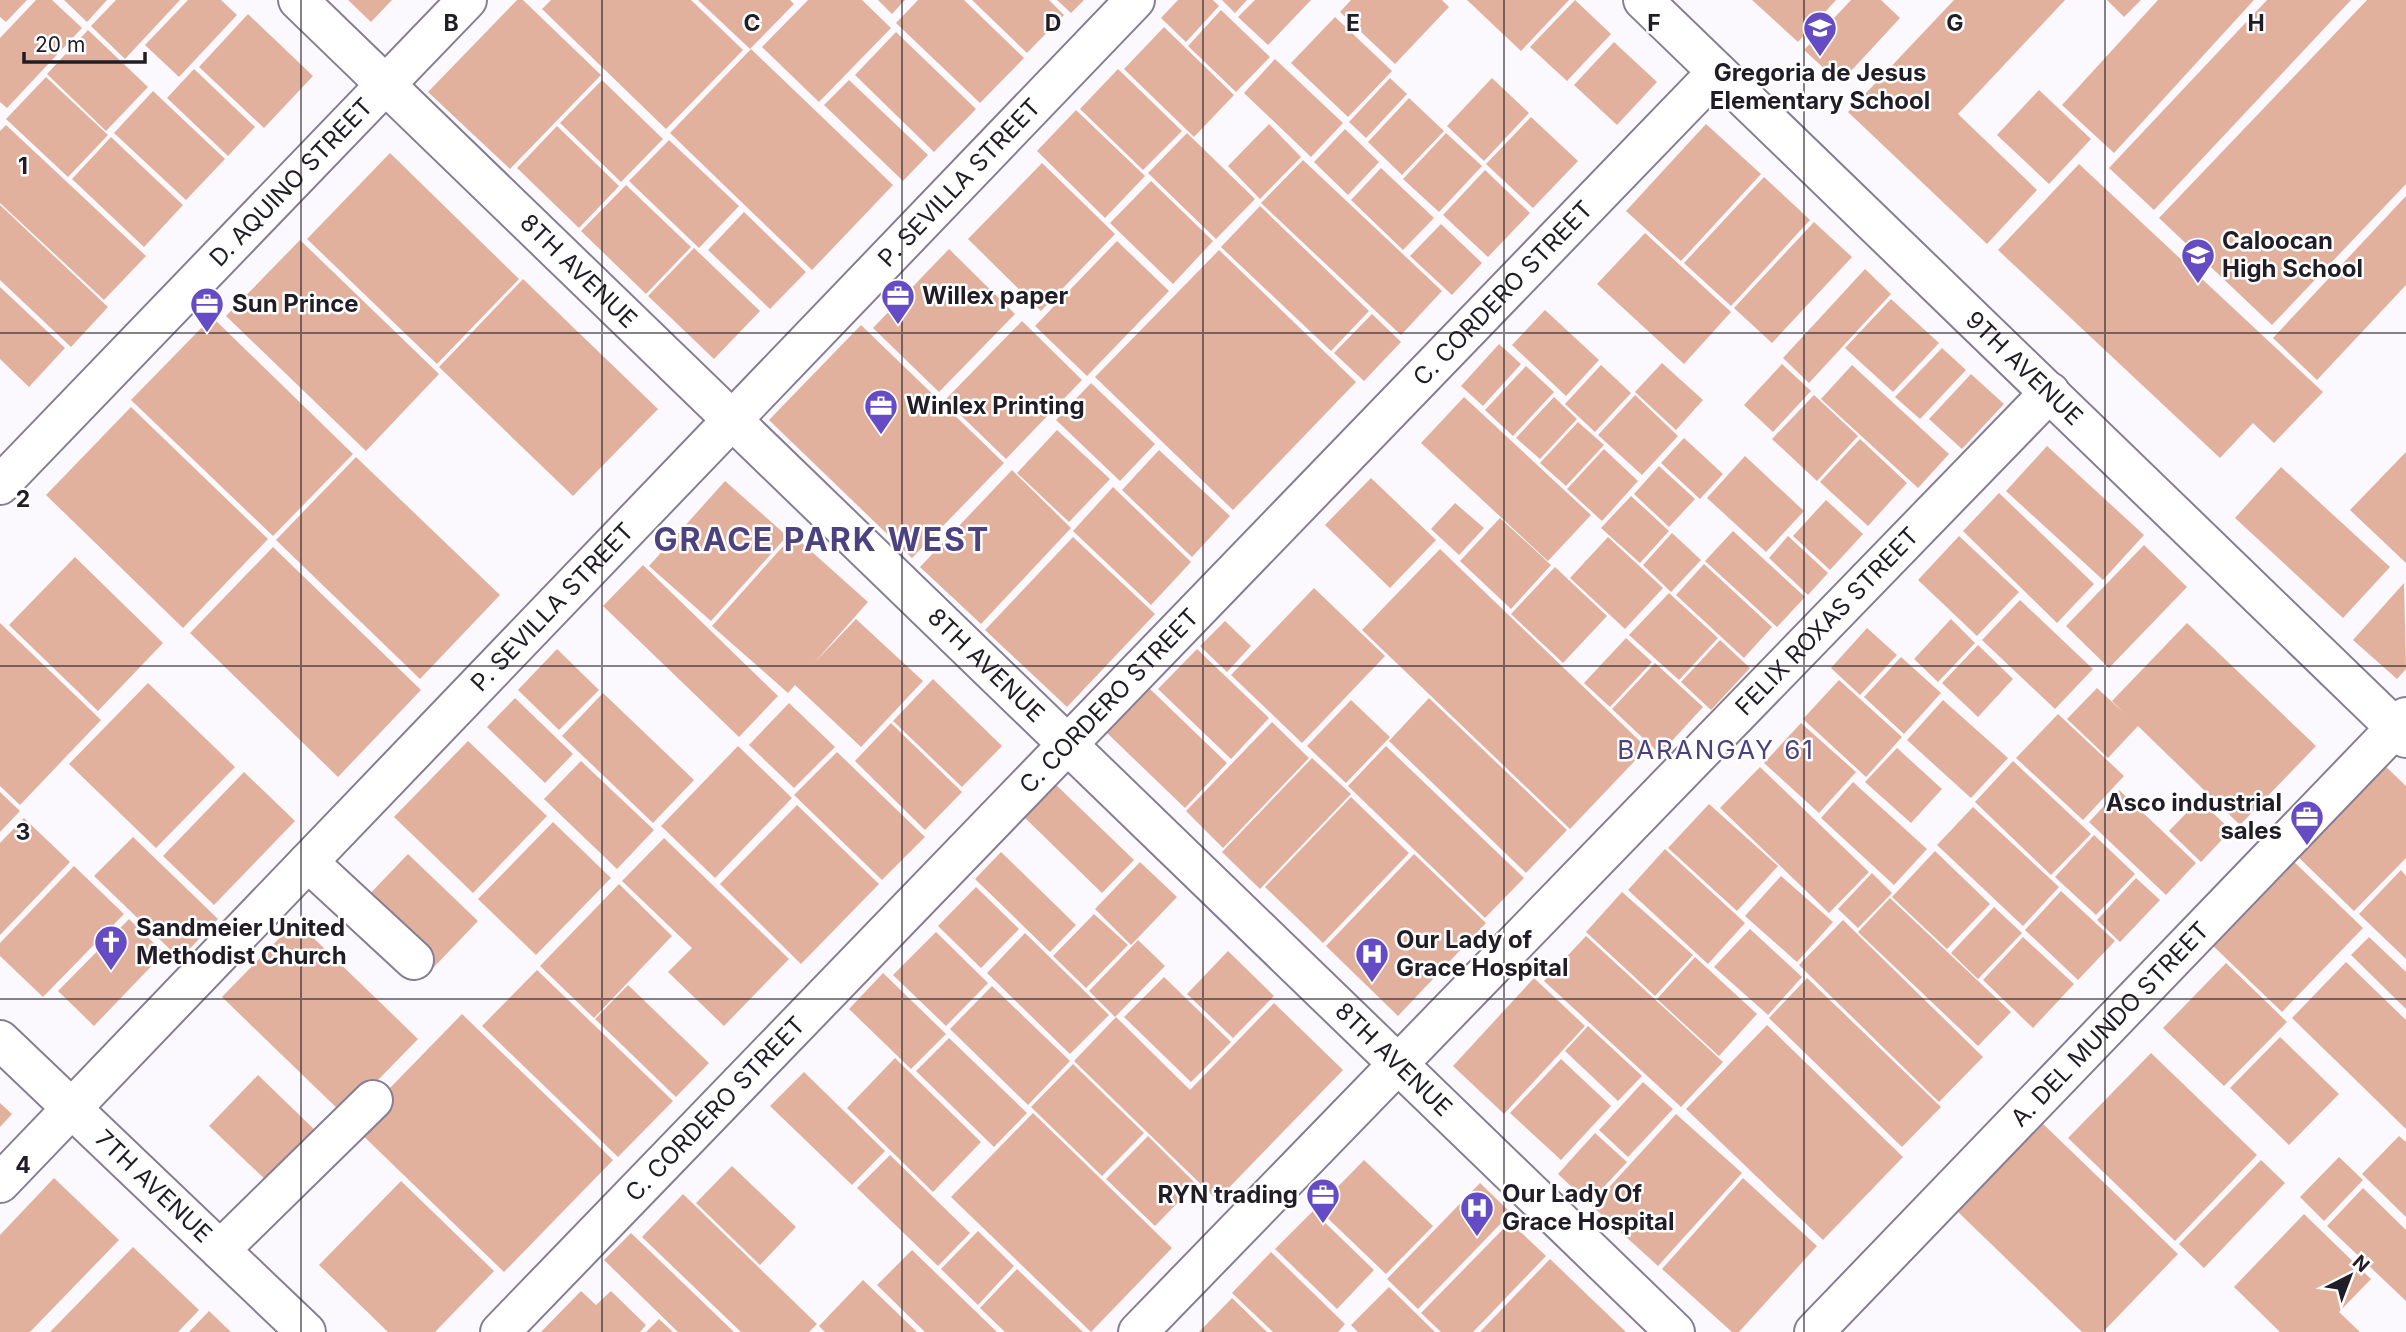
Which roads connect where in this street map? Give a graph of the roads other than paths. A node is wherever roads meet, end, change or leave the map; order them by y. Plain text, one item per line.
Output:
1 (298, 0) edge
2 (467, 0) edge
3 (1135, 0) edge
4 (1643, 0) edge
5 (1717, 72) junction
6 (384, 83) junction
7 (2050, 393) junction
8 (732, 420) junction
9 (0, 485) edge
10 (2403, 728) edge
11 (1068, 744) junction
12 (308, 862) junction
13 (414, 960) dead end
14 (0, 1040) edge
15 (1399, 1063) junction
16 (373, 1100) dead end
17 (71, 1109) junction
18 (0, 1183) edge
19 (220, 1250) junction
20 (306, 1332) edge
21 (500, 1332) edge
22 (1138, 1332) edge
23 (1675, 1332) edge
24 (1814, 1332) edge

1 - 6 street, 8TH AVENUE
2 - 6 street, D. AQUINO STREET
3 - 8 street, P. SEVILLA STREET
4 - 5 street, 9TH AVENUE
5 - 7 street, 9TH AVENUE
5 - 11 street, C. CORDERO STREET
6 - 8 street, 8TH AVENUE
6 - 9 street, D. AQUINO STREET
7 - 10 street, 9TH AVENUE
7 - 15 street, FELIX ROXAS STREET
8 - 11 street, 8TH AVENUE
8 - 12 street, P. SEVILLA STREET
10 - 24 street, A. DEL MUNDO STREET
11 - 15 street, 8TH AVENUE
11 - 21 street, C. CORDERO STREET
12 - 13 street
12 - 17 street, P. SEVILLA STREET
14 - 17 street, 7TH AVENUE
15 - 22 street, FELIX ROXAS STREET
15 - 23 street, 8TH AVENUE
16 - 19 street
17 - 18 street, P. SEVILLA STREET
17 - 19 street, 7TH AVENUE
19 - 20 street, 7TH AVENUE

